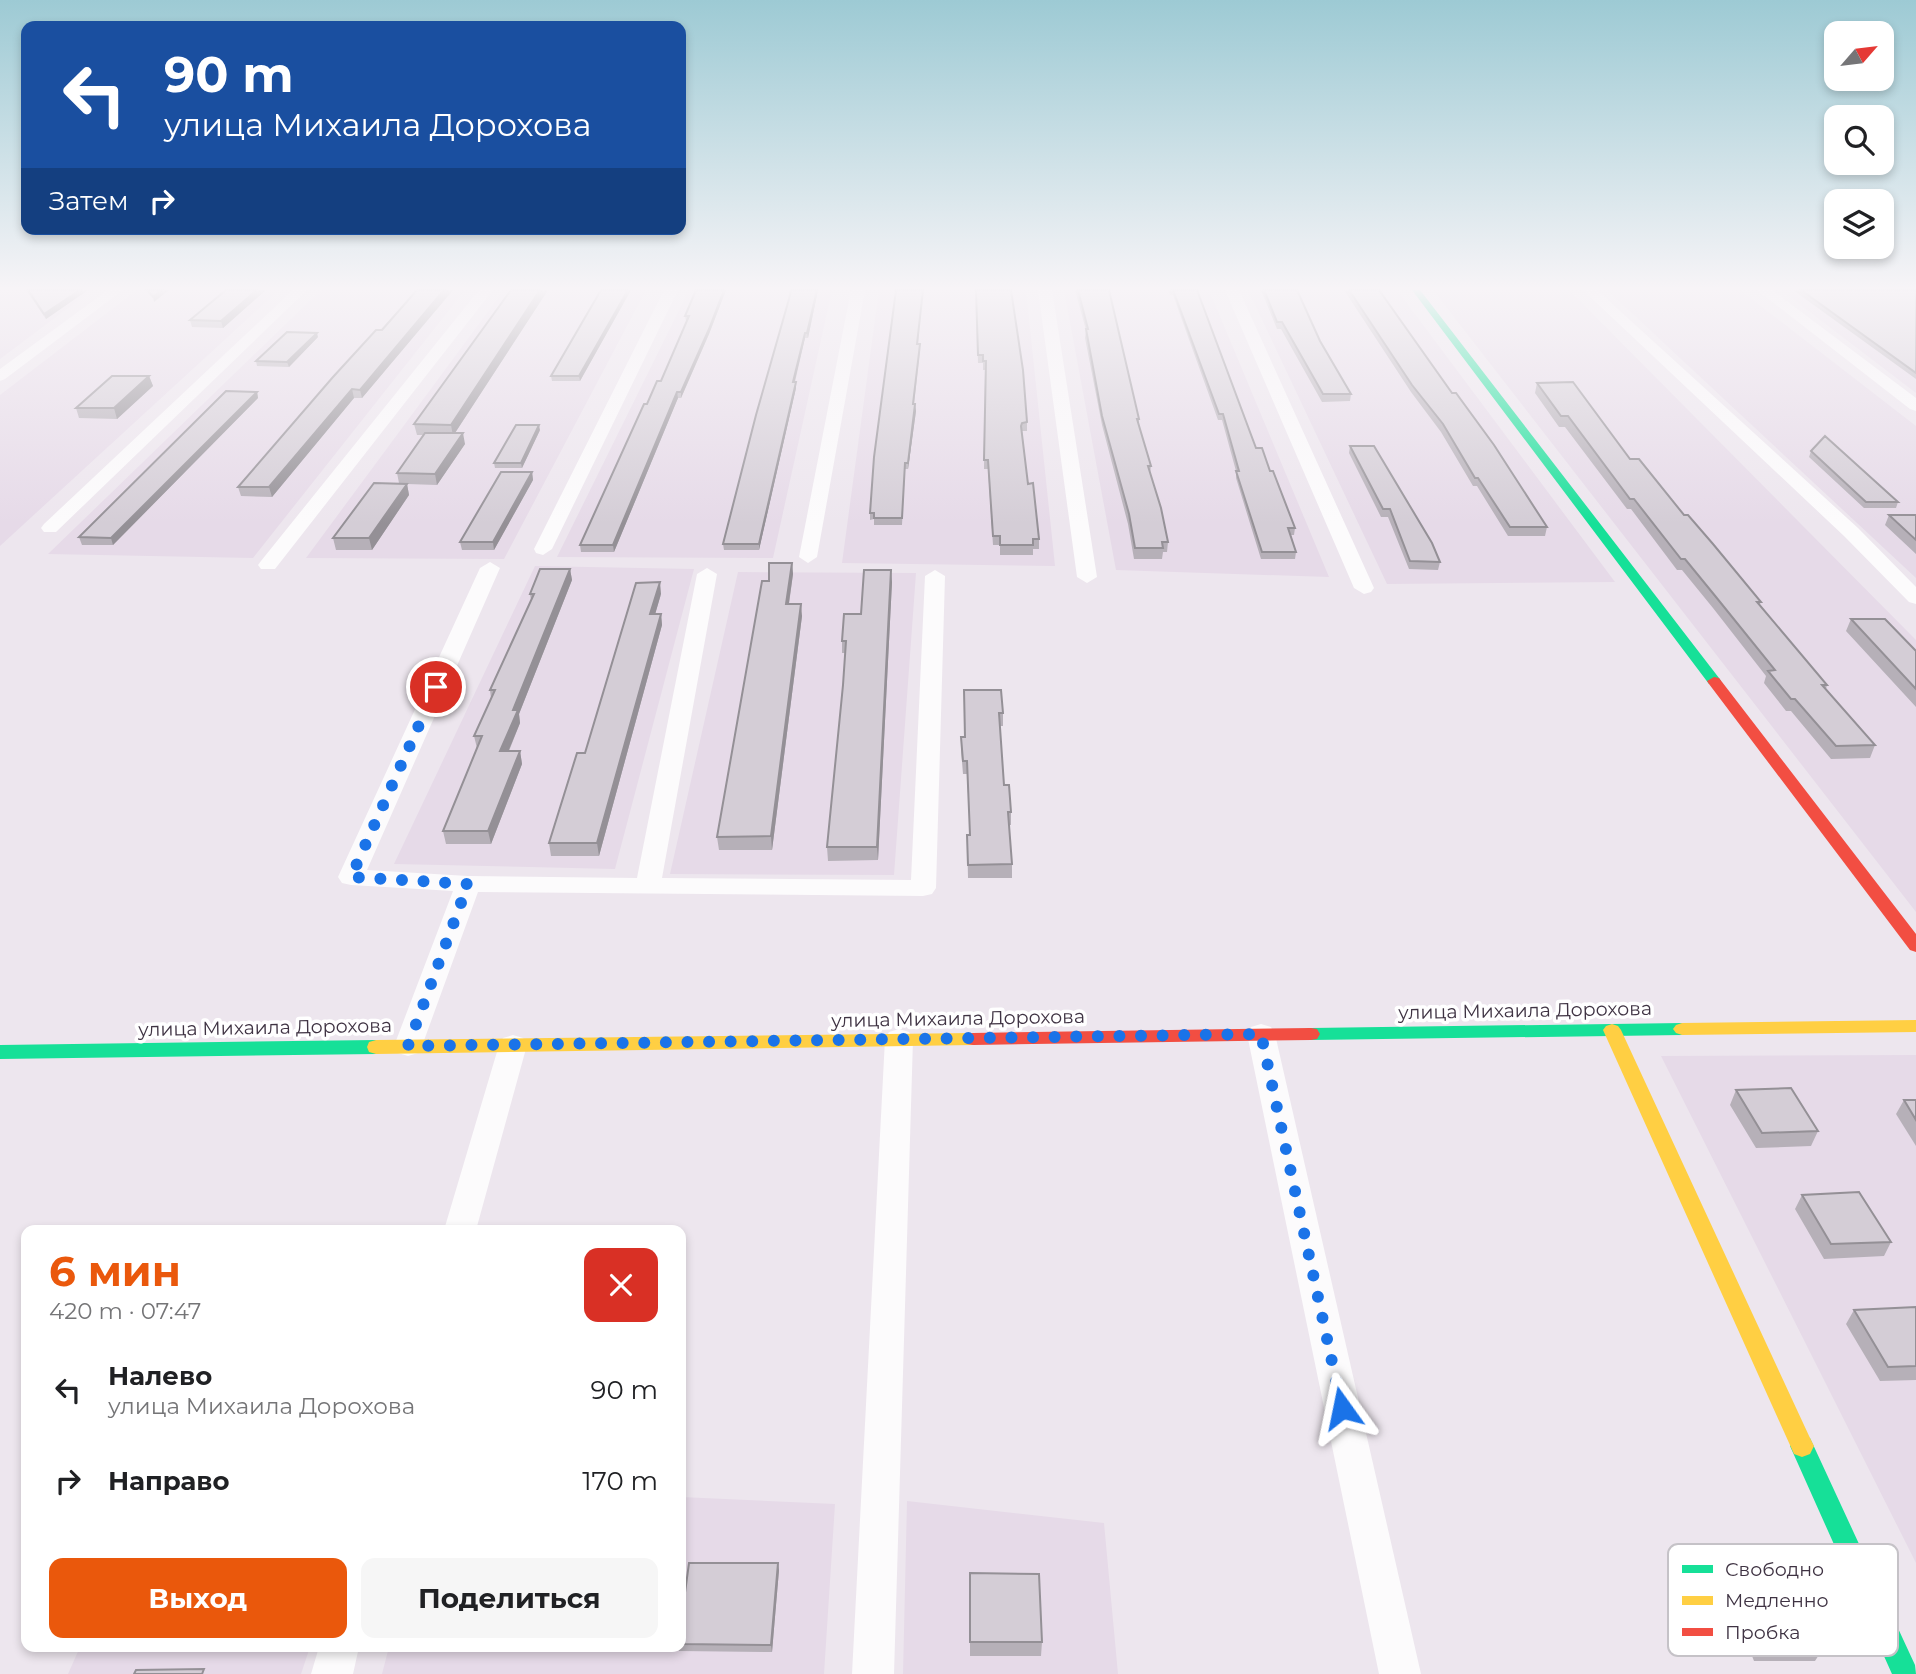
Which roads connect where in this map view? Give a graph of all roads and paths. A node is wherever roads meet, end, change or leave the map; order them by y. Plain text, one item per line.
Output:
1 (218, 368) edge
2 (424, 368) edge
3 (632, 368) edge
4 (843, 368) edge
5 (1056, 368) edge
6 (1267, 368) edge
7 (1476, 368) edge
8 (1674, 368) edge
9 (1866, 368) edge
10 (1916, 406) edge
11 (50, 528) dead end
12 (543, 549) dead end
13 (808, 557) dead end
14 (268, 565) dead end
15 (489, 568) dead end
16 (707, 574) dead end
17 (935, 576) dead end
18 (1087, 577) dead end
19 (1364, 588) dead end
20 (1916, 598) edge
21 (468, 884) junction
22 (648, 887) junction
23 (1916, 946) edge
24 (1916, 1026) edge
25 (1612, 1030) junction
26 (1261, 1034) junction
27 (898, 1040) junction
28 (513, 1045) junction
29 (408, 1046) junction
30 (0, 1052) edge
31 (461, 1225) edge
32 (1847, 1544) edge
33 (338, 1652) edge
34 (1898, 1656) edge
35 (331, 1674) edge
36 (873, 1674) edge
37 (1400, 1674) edge
38 (1906, 1674) edge

1 - 11 street
2 - 14 street
3 - 12 street
4 - 13 street
5 - 18 street
6 - 19 street
7 - 23 street
8 - 20 street
9 - 10 street
15 - 21 street
16 - 22 street
17 - 22 street
21 - 22 street
21 - 29 street
24 - 25 street, улица Михаила Дорохова
25 - 26 street, улица Михаила Дорохова
25 - 32 street
26 - 27 street, улица Михаила Дорохова
26 - 37 street
27 - 28 street, улица Михаила Дорохова
27 - 36 street
28 - 29 street, улица Михаила Дорохова
28 - 31 street
29 - 30 street, улица Михаила Дорохова
33 - 35 street
34 - 38 street

